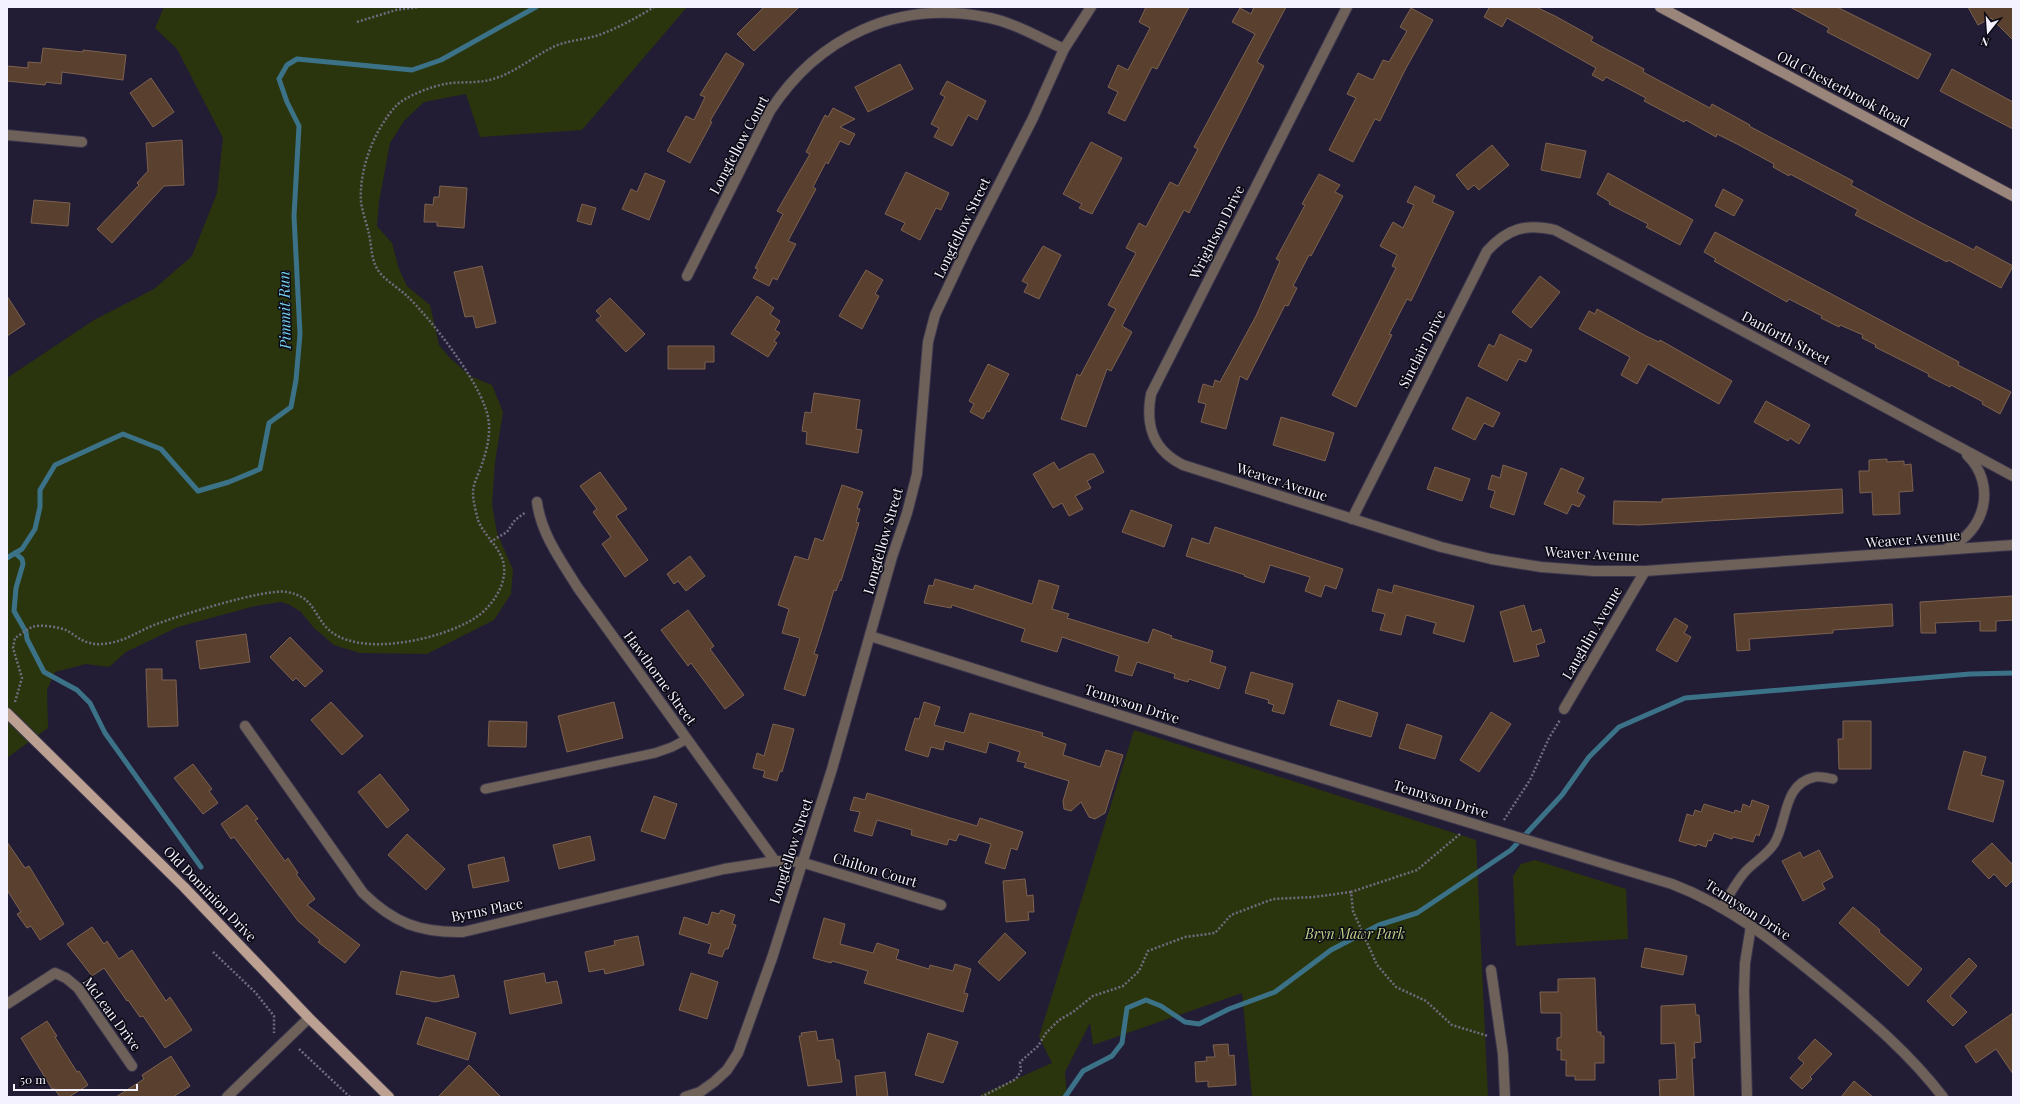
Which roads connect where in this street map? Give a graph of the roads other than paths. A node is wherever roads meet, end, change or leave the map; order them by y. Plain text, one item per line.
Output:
1 (1091, 7) edge
2 (1347, 7) edge
3 (1660, 7) edge
4 (1064, 49) junction
5 (7, 135) edge
6 (82, 142) dead end
7 (2013, 196) edge
8 (1546, 228) joint
9 (687, 276) dead end
10 (1960, 448) junction
11 (1183, 465) joint
12 (2013, 476) edge
13 (537, 502) road end
14 (1352, 519) junction
15 (2013, 545) edge
16 (1943, 550) junction
17 (1645, 571) junction
18 (870, 636) junction
19 (1564, 709) road end
20 (7, 713) edge
21 (245, 726) dead end
22 (687, 739) junction
23 (1833, 779) dead end
24 (485, 789) dead end
25 (775, 861) junction
26 (801, 862) junction
27 (941, 905) dead end
28 (1722, 907) junction
29 (1751, 926) junction
30 (1491, 970) dead end
31 (7, 1004) edge
32 (309, 1018) junction
33 (132, 1066) dead end
34 (227, 1097) edge
35 (390, 1097) edge
36 (684, 1097) edge
37 (1505, 1097) edge
38 (1747, 1097) edge
39 (1944, 1097) edge

1 - 4 street, Longfellow Street
2 - 11 street, Wrightson Drive
3 - 7 street, Old Chesterbrook Road
4 - 9 street, Longfellow Court
4 - 18 street, Longfellow Street
5 - 6 street
8 - 10 street, Danforth Street
8 - 14 street, Sinclair Drive
10 - 12 street, Danforth Street
10 - 16 street
11 - 14 street, Weaver Avenue
13 - 22 street, Hawthorne Street
14 - 17 street, Weaver Avenue
15 - 16 street, Weaver Avenue
16 - 17 street, Weaver Avenue
17 - 19 street, Laughlin Avenue
18 - 26 street, Longfellow Street
18 - 28 street, Tennyson Drive
20 - 32 main road, Old Dominion Drive
21 - 25 street, Byrns Place
22 - 24 lane
22 - 25 street, Hawthorne Street
23 - 28 lane
25 - 26 street, Byrns Place
26 - 27 street, Chilton Court
26 - 36 street, Longfellow Street
28 - 29 street, Tennyson Drive
29 - 38 street
29 - 39 street, Tennyson Drive
30 - 37 street
31 - 33 street, McLean Drive
32 - 34 street
32 - 35 main road, Old Dominion Drive

